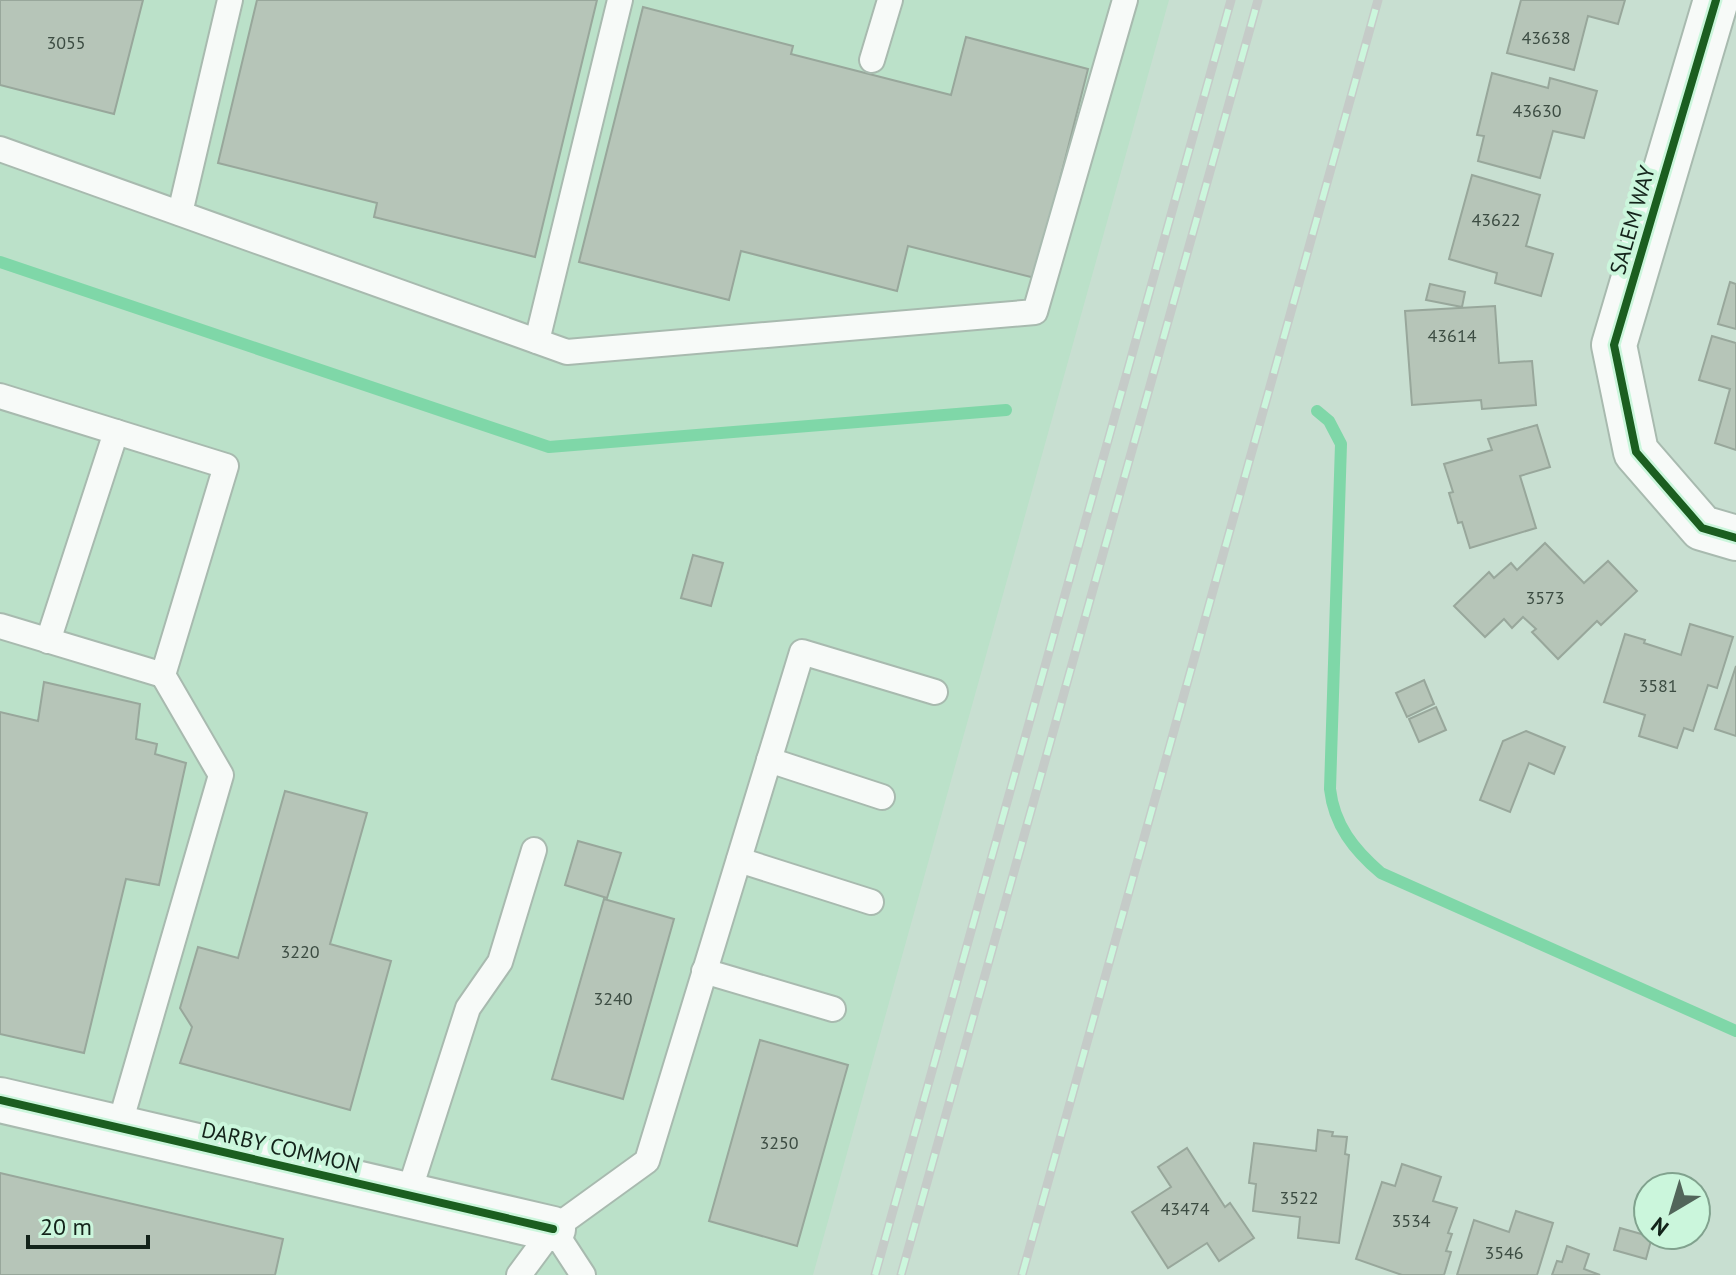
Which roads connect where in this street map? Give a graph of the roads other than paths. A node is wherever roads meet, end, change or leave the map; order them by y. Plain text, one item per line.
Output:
1 (230, 0) edge
2 (620, 0) edge
3 (890, 0) edge
4 (1125, 0) edge
5 (1716, 0) edge
6 (872, 60) dead end
7 (0, 149) edge
8 (180, 213) junction
9 (537, 341) junction
10 (2, 402) edge
11 (116, 432) junction
12 (1736, 538) edge
13 (0, 626) edge
14 (48, 641) junction
15 (163, 675) junction
16 (935, 692) dead end
17 (769, 760) junction
18 (882, 797) dead end
19 (534, 850) dead end
20 (739, 860) junction
21 (871, 902) dead end
22 (704, 971) junction
23 (833, 1009) dead end
24 (0, 1100) edge
25 (119, 1127) junction
26 (408, 1195) junction
27 (553, 1229) junction
28 (519, 1275) edge
29 (583, 1275) edge

1 - 8 lane
2 - 9 lane
3 - 6 lane
4 - 9 lane
5 - 12 street, SALEM WAY
7 - 8 lane
8 - 9 lane
10 - 11 lane
11 - 14 lane
11 - 15 lane
13 - 14 lane
14 - 15 lane
15 - 25 lane
16 - 17 lane
17 - 18 lane
17 - 20 lane
19 - 26 lane
20 - 21 lane
20 - 22 lane
22 - 23 lane
22 - 27 lane
24 - 25 street, DARBY COMMON
25 - 26 street, DARBY COMMON
26 - 27 street, DARBY COMMON
27 - 28 lane
27 - 29 lane

